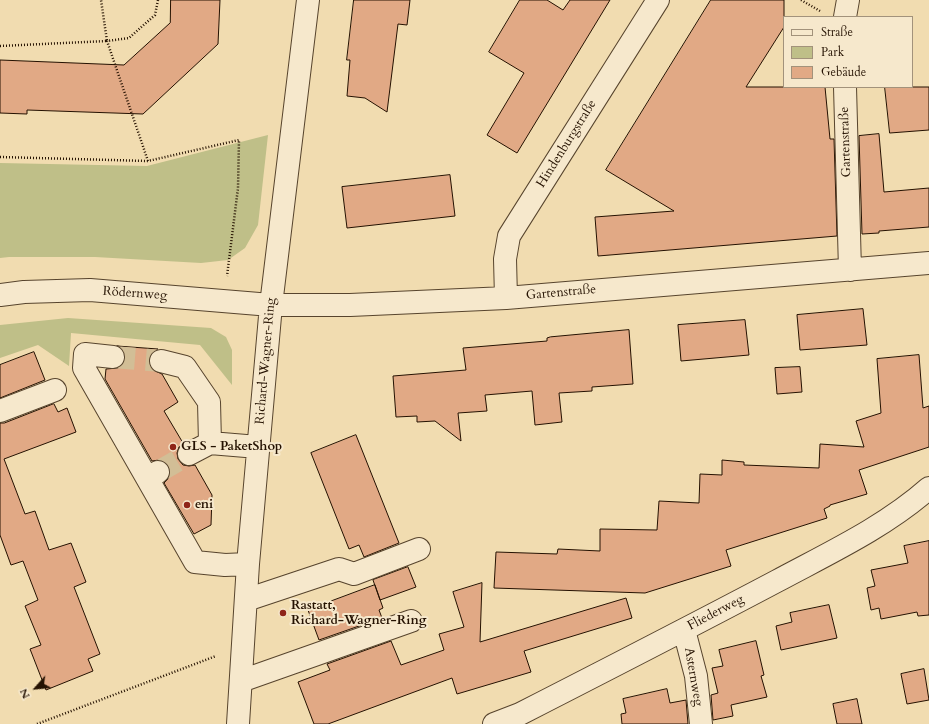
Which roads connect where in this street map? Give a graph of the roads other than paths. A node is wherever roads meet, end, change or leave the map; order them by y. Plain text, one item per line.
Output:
1 (308, 0) edge
2 (658, 0) edge
3 (848, 0) edge
4 (845, 16) edge
5 (845, 88) edge
6 (929, 263) edge
7 (850, 270) junction
8 (0, 295) edge
9 (506, 298) junction
10 (270, 305) junction
11 (113, 357) tunnel mouth
12 (161, 361) tunnel mouth
13 (55, 390) dead end
14 (0, 411) edge
15 (210, 443) junction
16 (258, 447) junction
17 (189, 454) tunnel mouth
18 (929, 488) edge
19 (419, 549) dead end
20 (248, 564) junction
21 (246, 600) junction
22 (411, 620) dead end
23 (684, 630) junction
24 (241, 681) junction
25 (238, 724) edge
26 (494, 724) edge
27 (701, 724) edge

1 - 10 street, Richard-Wagner-Ring
2 - 9 street, Hindenburgstraße
3 - 4 street
5 - 7 street, Gartenstraße
6 - 7 street, Gartenstraße
7 - 9 street, Gartenstraße
8 - 10 street, Rödernweg
9 - 10 street, Gartenstraße
10 - 16 street, Richard-Wagner-Ring
11 - 20 street
12 - 15 street
13 - 14 street
15 - 16 street
15 - 17 street
16 - 20 street, Richard-Wagner-Ring
18 - 23 street, Fliederweg
19 - 21 street
20 - 21 street, Richard-Wagner-Ring
21 - 24 street, Richard-Wagner-Ring
22 - 24 street
23 - 26 street, Fliederweg
23 - 27 street, Asternweg
24 - 25 street, Richard-Wagner-Ring

